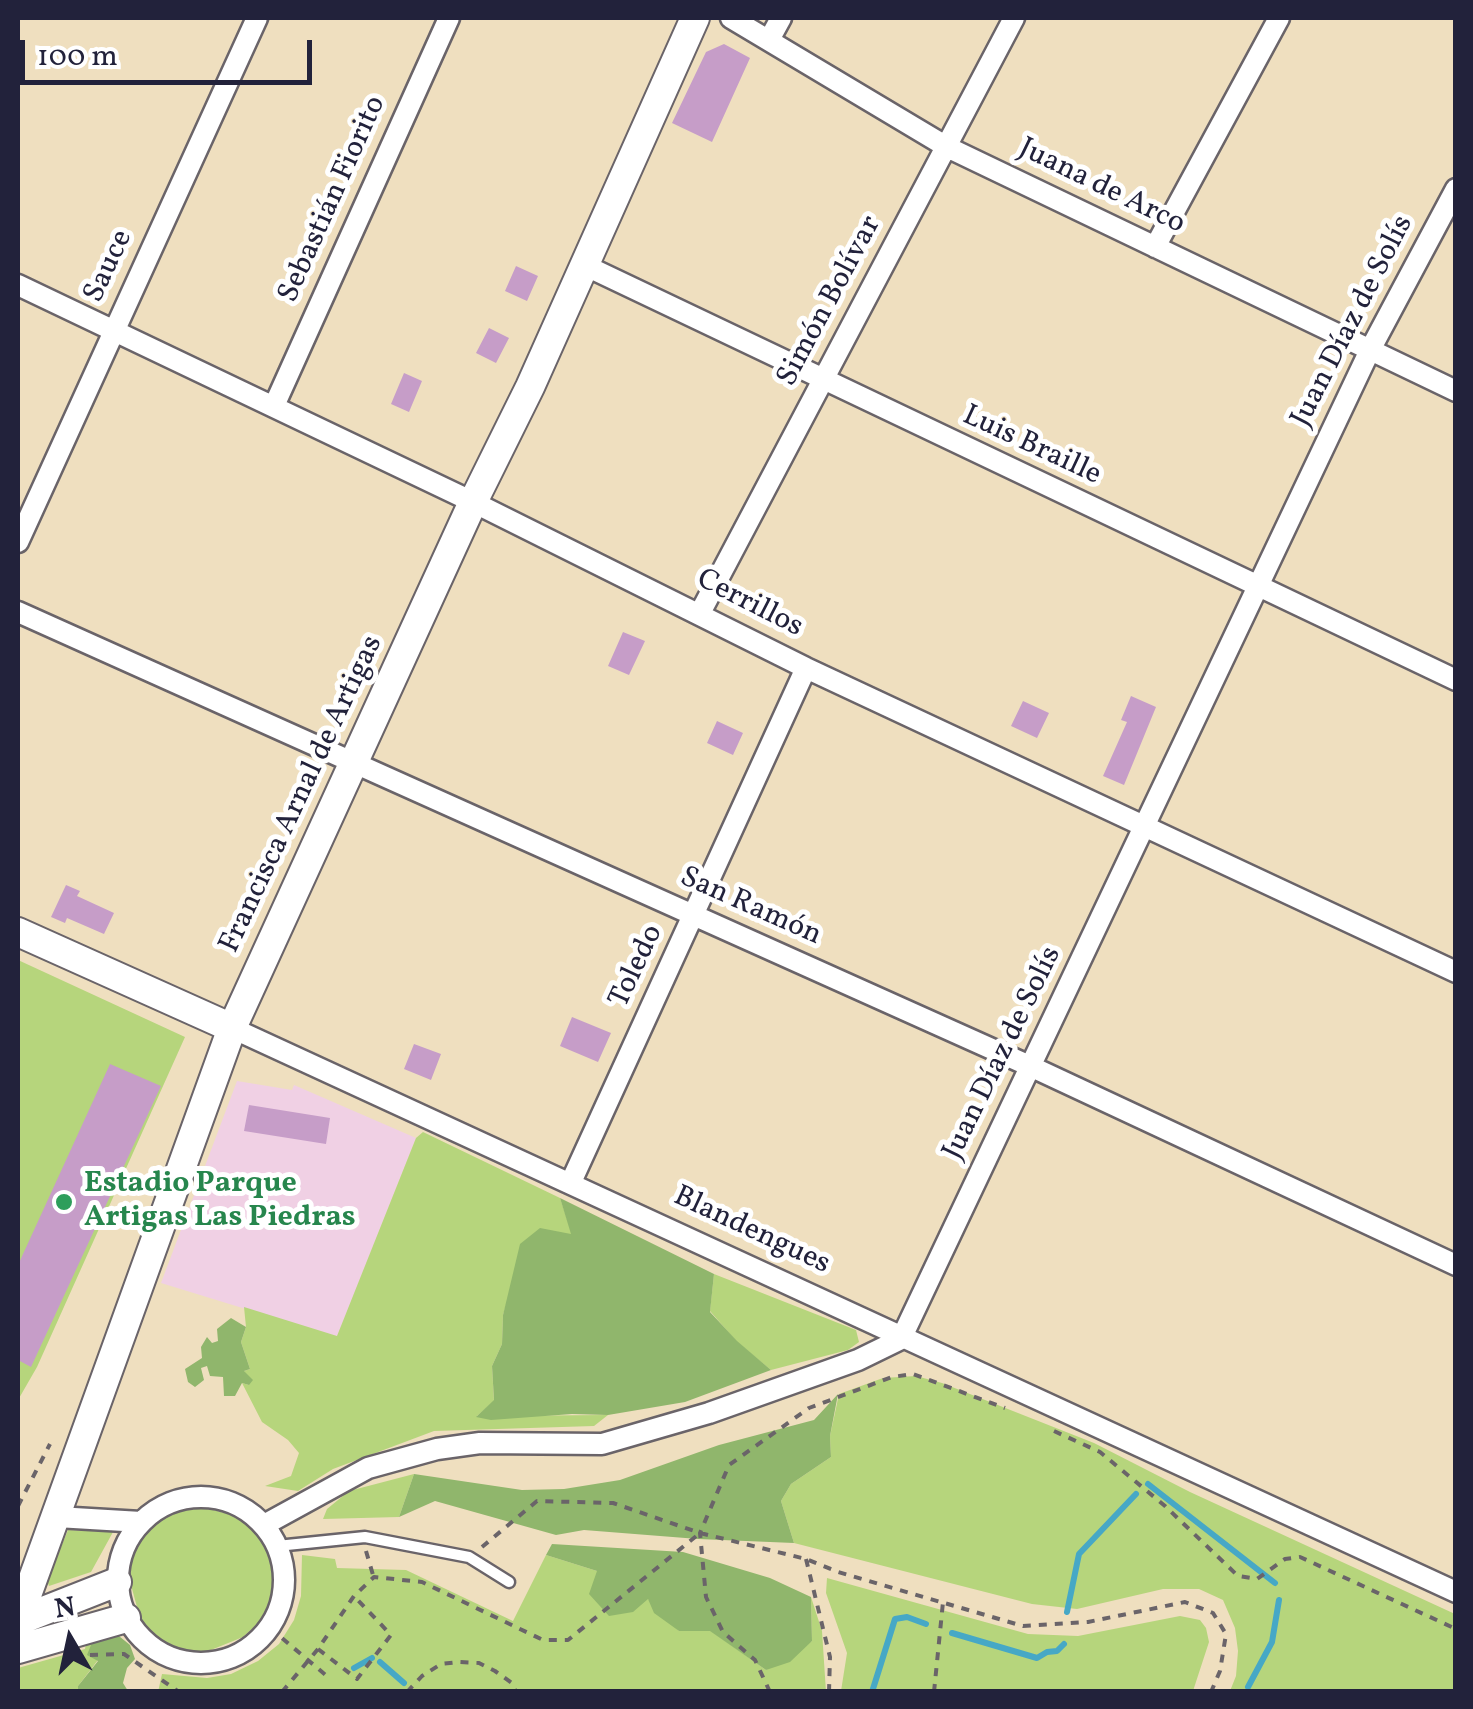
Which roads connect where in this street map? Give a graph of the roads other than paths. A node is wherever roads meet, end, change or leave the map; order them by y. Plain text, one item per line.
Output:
1 (257, 18) edge
2 (448, 18) edge
3 (696, 18) edge
4 (731, 18) edge
5 (781, 18) edge
6 (1014, 18) edge
7 (1278, 18) edge
8 (769, 40) junction
9 (947, 147) junction
10 (1456, 189) edge
11 (1155, 247) junction
12 (582, 264) junction
13 (18, 285) edge
14 (114, 331) junction
15 (1370, 350) junction
16 (824, 381) junction
17 (1456, 391) edge
18 (274, 406) junction
19 (473, 502) junction
20 (18, 542) edge
21 (1258, 588) junction
22 (18, 612) edge
23 (700, 613) junction
24 (806, 668) junction
25 (1456, 680) edge
26 (353, 764) junction
27 (1146, 826) junction
28 (694, 916) junction
29 (18, 932) edge
30 (1456, 972) edge
31 (232, 1028) junction
32 (1032, 1067) junction
33 (571, 1182) junction
34 (1456, 1265) edge
35 (900, 1339) junction
36 (57, 1517) junction
37 (141, 1522) junction
38 (264, 1525) junction
39 (278, 1546) junction
40 (117, 1582) junction
41 (509, 1582) dead end
42 (1456, 1592) edge
43 (126, 1618) junction
44 (18, 1620) edge
45 (18, 1649) edge

1 - 14 street, Sauce
2 - 18 street, Sebastián Fiorito
3 - 12 street, Francisca Arnal de Artigas
4 - 8 street, Juana de Arco
5 - 8 street
6 - 9 street, Simón Bolívar
7 - 11 street
8 - 9 street, Juana de Arco
9 - 11 street, Juana de Arco
9 - 16 street, Simón Bolívar
10 - 15 street, Juan Díaz de Solís
11 - 15 street, Juana de Arco
12 - 16 street, Luis Braille
12 - 19 street, Francisca Arnal de Artigas
13 - 14 street, Cerrillos
14 - 18 street, Cerrillos
14 - 20 street, Sauce
15 - 17 street, Juana de Arco
15 - 21 street, Juan Díaz de Solís
16 - 21 street, Luis Braille
16 - 23 street, Simón Bolívar
18 - 19 street, Cerrillos
19 - 23 street, Cerrillos
19 - 26 street, Francisca Arnal de Artigas
21 - 25 street, Luis Braille
21 - 27 street, Juan Díaz de Solís
22 - 26 street, San Ramón
23 - 24 street, Cerrillos
24 - 27 street, Cerrillos
24 - 28 street, Toledo
26 - 28 street, San Ramón
26 - 31 street, Francisca Arnal de Artigas
27 - 30 street, Cerrillos
27 - 32 street, Juan Díaz de Solís
28 - 32 street, San Ramón
28 - 33 street, Toledo
29 - 31 street, Blandengues
31 - 33 street, Blandengues
31 - 36 street, Francisca Arnal de Artigas
32 - 34 street, San Ramón
32 - 35 street, Juan Díaz de Solís
33 - 35 street, Blandengues
35 - 38 street
35 - 42 street, Blandengues
36 - 37 street
36 - 44 street, Francisca Arnal de Artigas
37 - 38 street
37 - 40 street
38 - 39 street
39 - 41 lane
39 - 43 street
40 - 43 street
40 - 44 street
43 - 45 street

